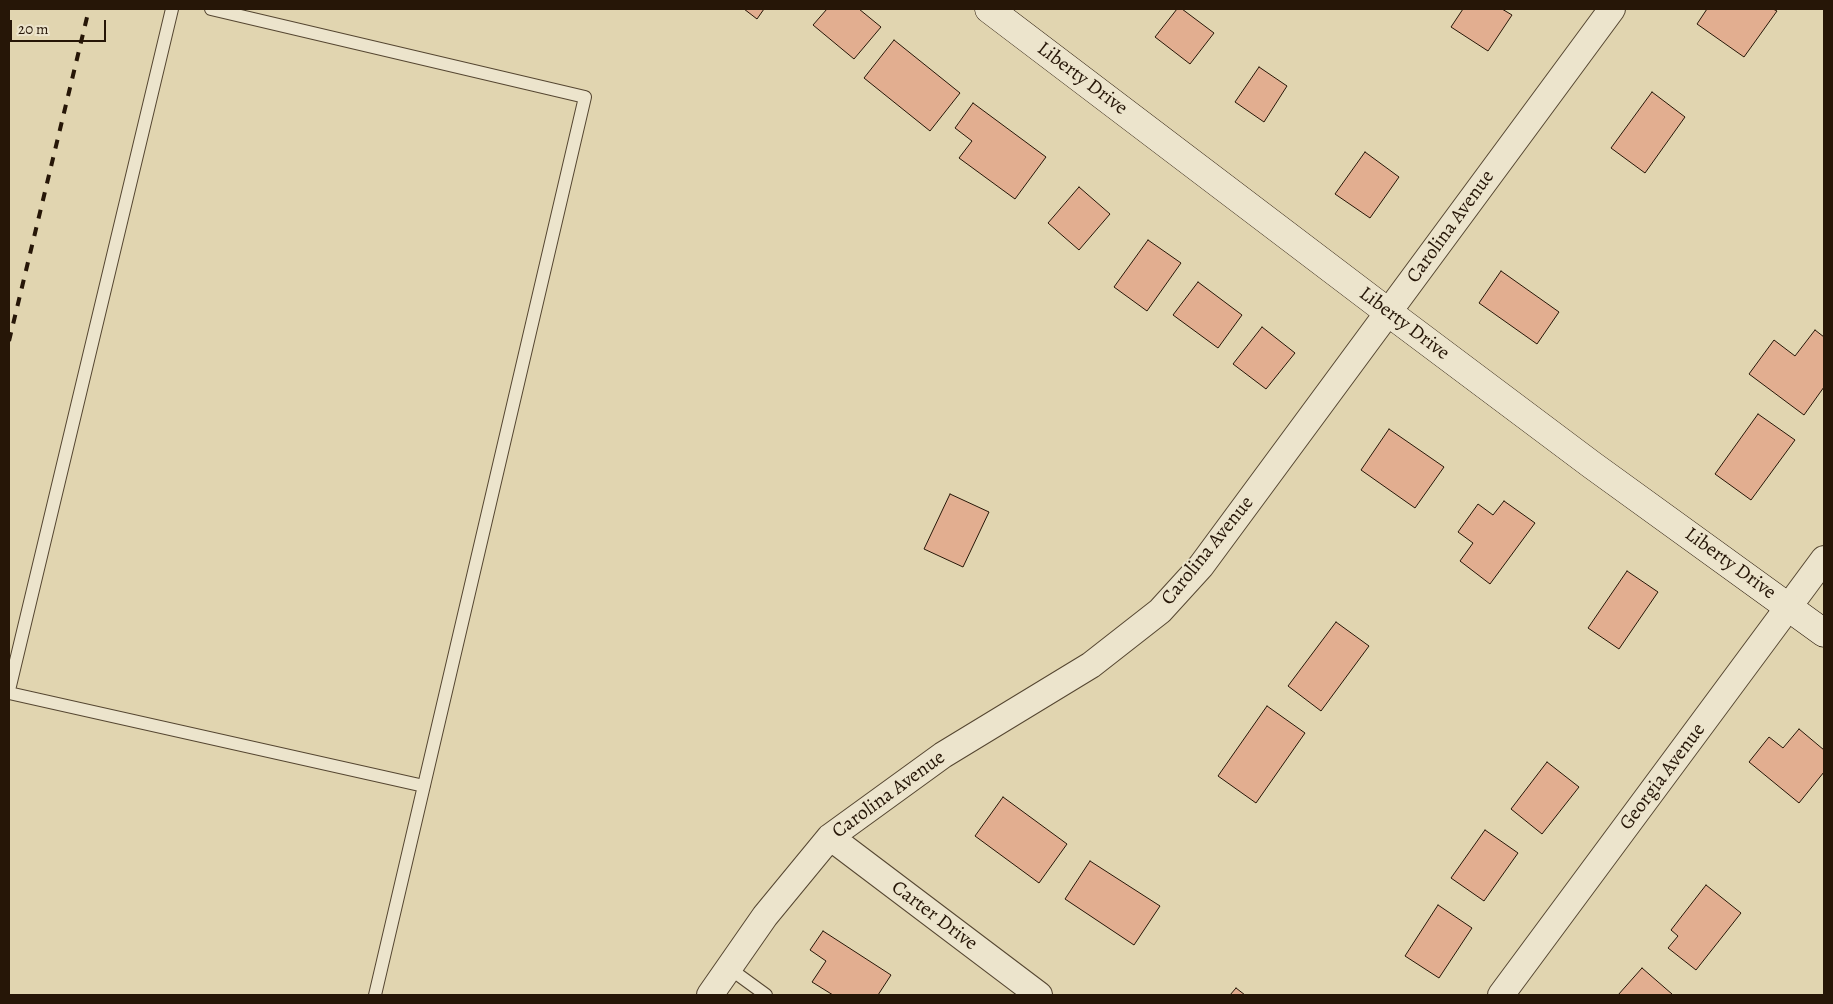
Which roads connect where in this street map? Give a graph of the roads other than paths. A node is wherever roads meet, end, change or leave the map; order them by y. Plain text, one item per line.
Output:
1 (172, 9) edge
2 (211, 9) edge
3 (989, 9) edge
4 (1612, 9) edge
5 (1388, 312) junction
6 (1824, 559) edge
7 (1789, 607) junction
8 (1824, 632) edge
9 (9, 692) edge
10 (424, 786) junction
11 (830, 837) junction
12 (729, 968) junction
13 (375, 995) edge
14 (710, 995) edge
15 (766, 995) edge
16 (1038, 995) edge
17 (1501, 995) edge

1 - 9 lane
2 - 10 lane
3 - 5 street, Liberty Drive
4 - 5 street, Carolina Avenue
5 - 7 street, Liberty Drive
5 - 11 street, Carolina Avenue
6 - 7 street, Georgia Avenue
7 - 8 street, Liberty Drive
7 - 17 street, Georgia Avenue
9 - 10 lane
10 - 13 lane
11 - 12 street, Carolina Avenue
11 - 16 street, Carter Drive
12 - 14 street, Carolina Avenue
12 - 15 lane

